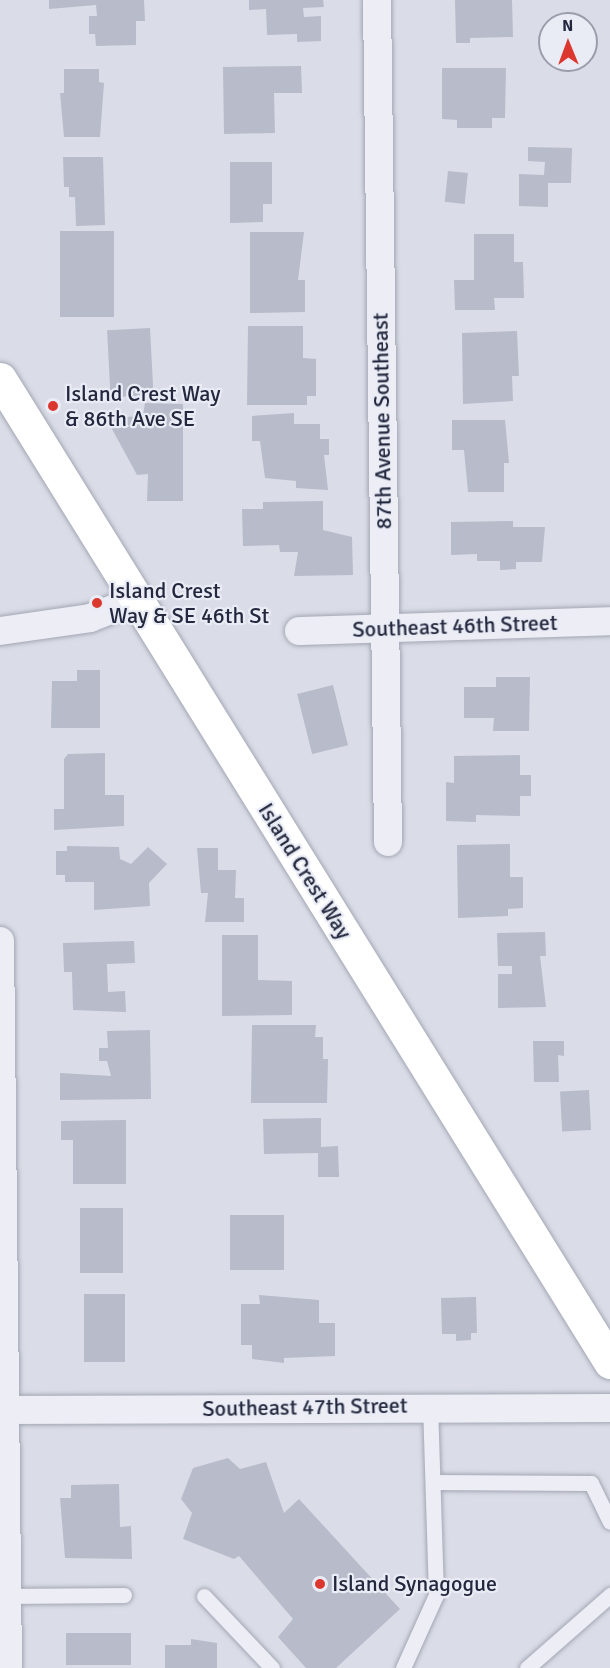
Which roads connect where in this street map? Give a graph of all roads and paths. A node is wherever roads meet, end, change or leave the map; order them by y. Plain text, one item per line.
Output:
1 (377, 0) edge
2 (0, 379) edge
3 (136, 600) junction
4 (610, 621) edge
5 (385, 627) junction
6 (0, 631) edge
7 (300, 631) dead end
8 (387, 842) dead end
9 (0, 941) edge
10 (610, 1362) edge
11 (430, 1406) junction
12 (610, 1408) edge
13 (4, 1410) edge
14 (433, 1482) junction
15 (610, 1522) edge
16 (124, 1595) dead end
17 (610, 1595) edge
18 (8, 1596) junction
19 (204, 1596) dead end
20 (8, 1668) edge
21 (272, 1668) edge
22 (403, 1668) edge
23 (527, 1668) edge

1 - 5 street, 87th Avenue Southeast
2 - 3 main road, Island Crest Way
3 - 6 street
3 - 10 main road, Island Crest Way
4 - 5 street, Southeast 46th Street
5 - 7 street, Southeast 46th Street
5 - 8 street, 87th Avenue Southeast
9 - 13 street
11 - 12 street, Southeast 47th Street
11 - 13 street, Southeast 47th Street
11 - 14 lane
13 - 18 street
14 - 15 lane
14 - 22 lane
16 - 18 lane
17 - 23 lane
18 - 20 street
19 - 21 lane

